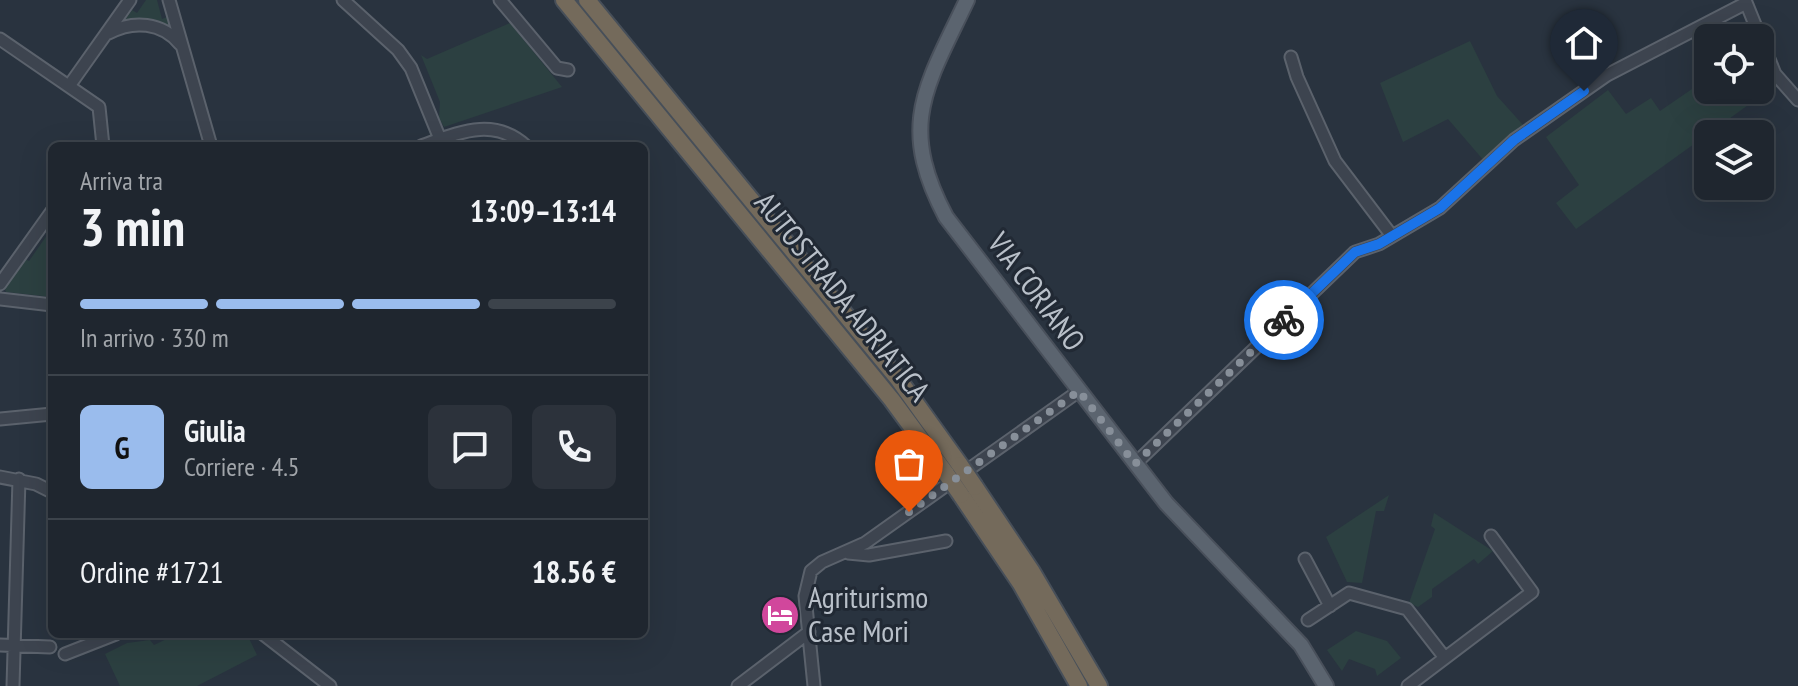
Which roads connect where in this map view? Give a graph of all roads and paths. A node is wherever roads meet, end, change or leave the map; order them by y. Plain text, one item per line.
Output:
1 (130, 0) edge
2 (169, 0) edge
3 (343, 0) edge
4 (500, 0) edge
5 (564, 0) edge
6 (587, 0) edge
7 (967, 0) edge
8 (1746, 2) edge
9 (106, 35) junction
10 (0, 39) edge
11 (180, 44) junction
12 (1291, 57) dead end
13 (568, 70) dead end
14 (69, 86) junction
15 (1798, 100) edge
16 (440, 139) junction
17 (101, 142) edge
18 (210, 142) edge
19 (432, 142) edge
20 (522, 142) edge
21 (48, 217) edge
22 (1392, 236) junction
23 (0, 284) edge
24 (0, 299) edge
25 (48, 305) edge
26 (1079, 391) junction
27 (48, 414) edge
28 (0, 419) edge
29 (1135, 464) junction
30 (954, 470) junction
31 (0, 477) edge
32 (19, 479) junction
33 (48, 490) edge
34 (968, 491) junction
35 (1491, 536) dead end
36 (946, 541) dead end
37 (847, 553) junction
38 (1305, 559) dead end
39 (1330, 606) junction
40 (1308, 620) dead end
41 (809, 632) junction
42 (106, 638) edge
43 (268, 638) edge
44 (0, 645) edge
45 (14, 646) junction
46 (50, 647) dead end
47 (65, 654) dead end
48 (1445, 658) junction
49 (13, 686) edge
50 (330, 686) edge
51 (738, 686) edge
52 (814, 686) edge
53 (1079, 686) edge
54 (1099, 686) edge
55 (1326, 686) edge
56 (1408, 686) edge

1 - 9 street
2 - 11 street
3 - 16 street
4 - 13 street
5 - 30 highway, AUTOSTRADA ADRIATICA
6 - 30 highway, AUTOSTRADA ADRIATICA
7 - 26 main road, VIA CORIANO
8 - 15 street
8 - 22 street
9 - 11 street
9 - 14 street
10 - 14 street
11 - 18 street
12 - 22 street
14 - 17 street
16 - 19 street
16 - 20 street
21 - 23 street
22 - 29 street
24 - 25 street
26 - 29 main road, VIA CORIANO
26 - 37 street
27 - 28 street
29 - 55 main road, VIA CORIANO
30 - 34 highway, AUTOSTRADA ADRIATICA, bridge
31 - 32 street
32 - 33 street
32 - 45 street
34 - 53 highway, AUTOSTRADA ADRIATICA
34 - 54 highway, AUTOSTRADA ADRIATICA
35 - 48 street
36 - 37 street
37 - 41 street
38 - 39 street
39 - 40 street
39 - 48 street
41 - 51 street
41 - 52 street
42 - 47 street
43 - 50 street
44 - 45 street
45 - 46 street
45 - 49 street
48 - 56 street

